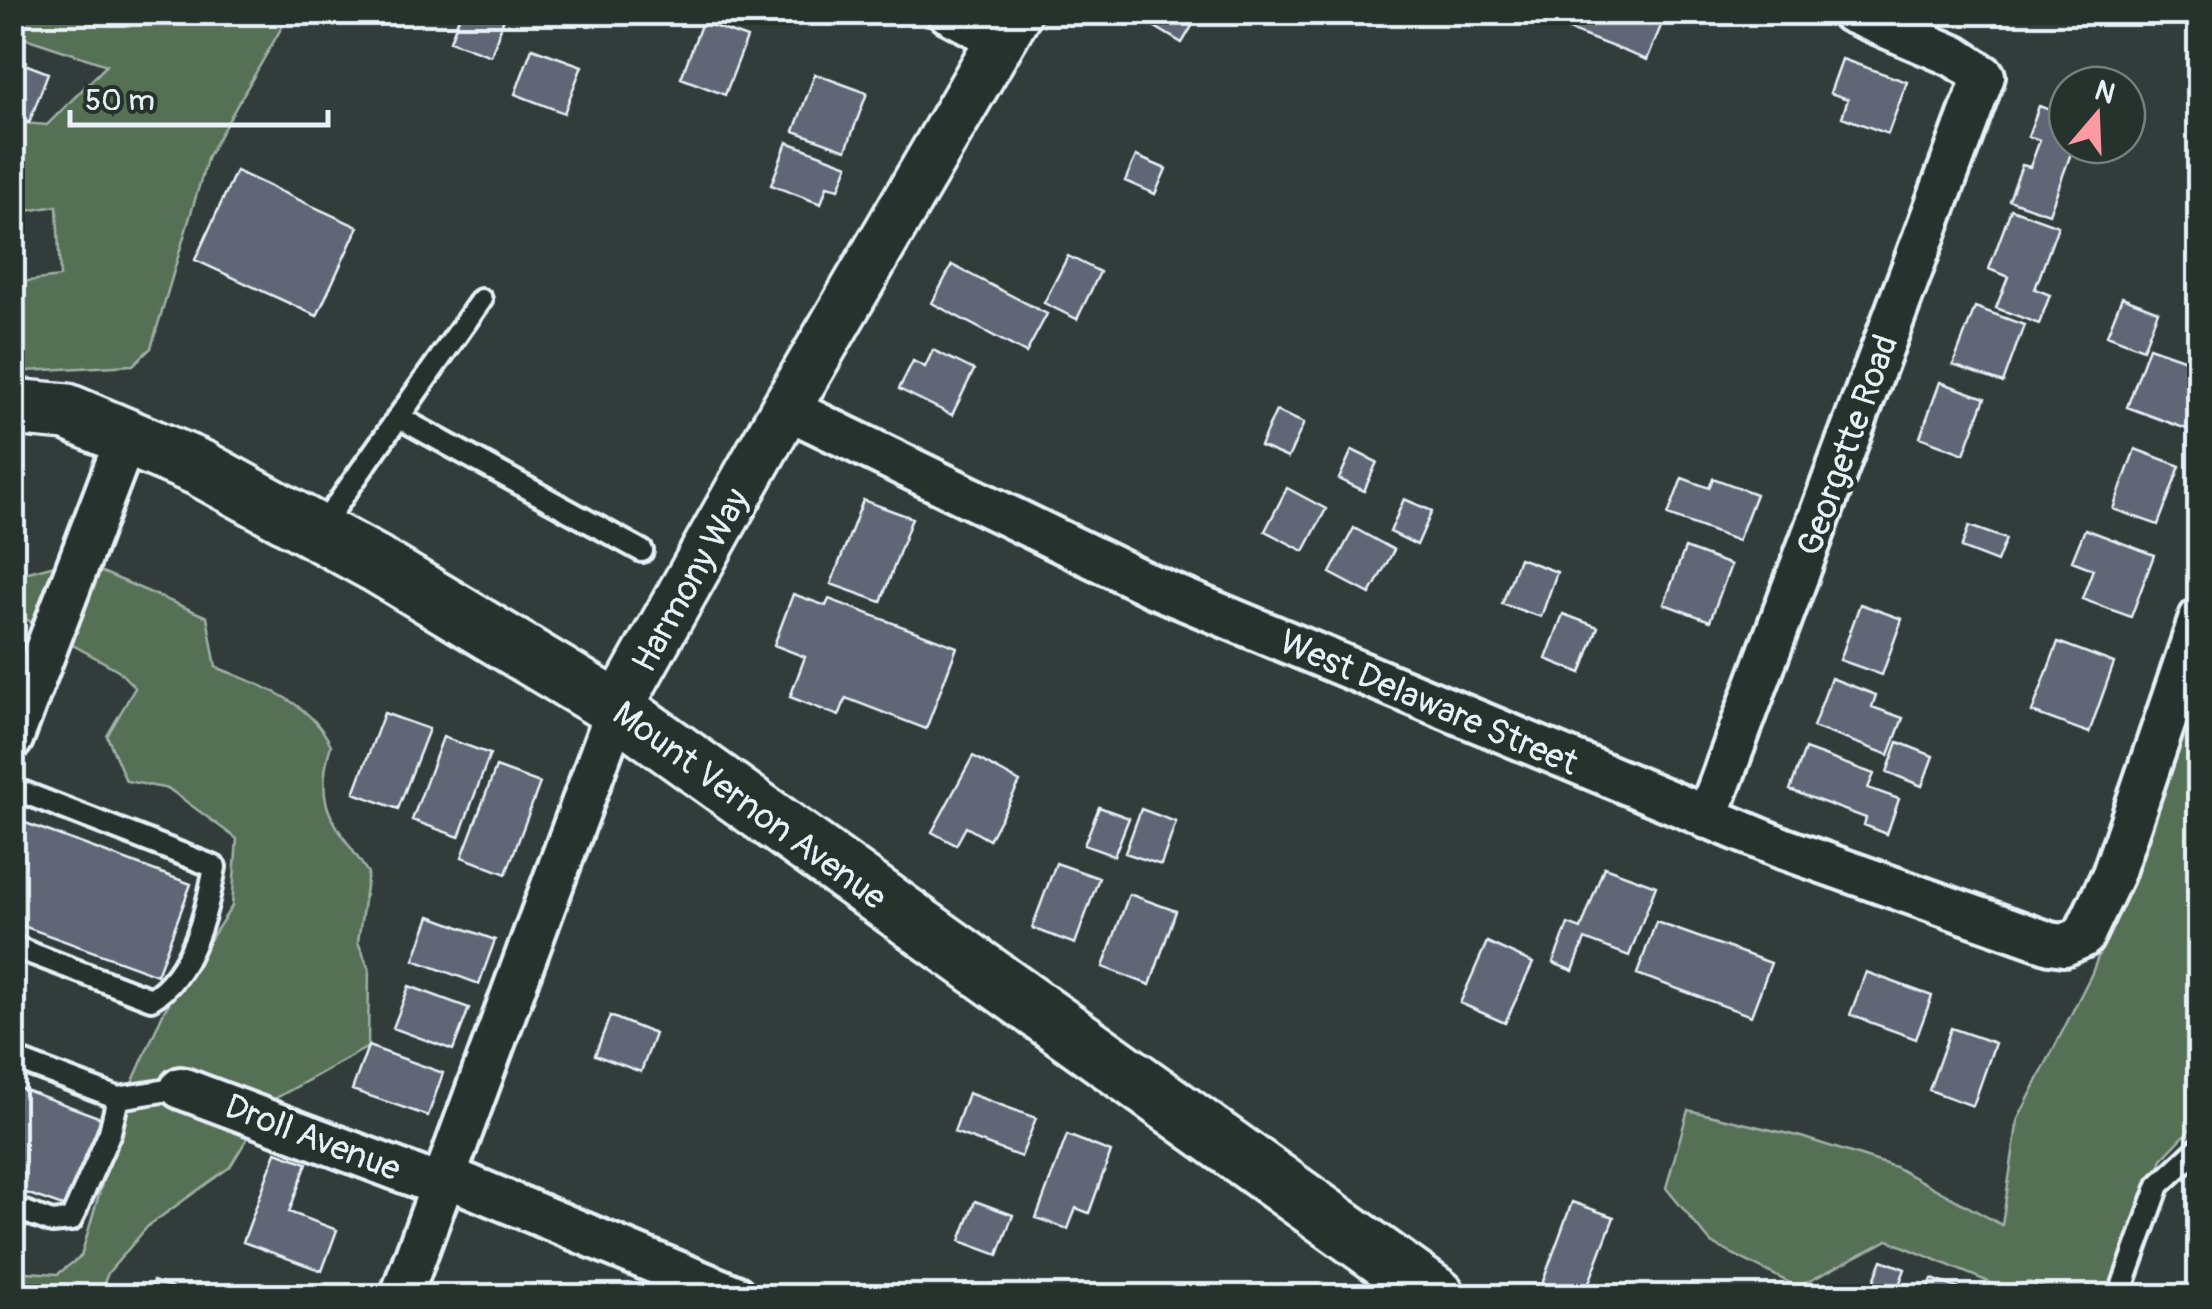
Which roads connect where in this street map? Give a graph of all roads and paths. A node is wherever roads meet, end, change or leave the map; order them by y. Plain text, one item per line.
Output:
1 (948, 12) edge
2 (1851, 12) edge
3 (1009, 26) edge
4 (481, 300) dead end
5 (12, 406) edge
6 (786, 408) junction
7 (398, 418) junction
8 (127, 436) junction
9 (318, 532) junction
10 (642, 551) dead end
11 (2200, 618) edge
12 (618, 709) junction
13 (12, 739) edge
14 (12, 788) edge
15 (1707, 818) junction
16 (12, 946) edge
17 (12, 1058) edge
18 (181, 1088) joint
19 (118, 1098) junction
20 (2200, 1147) edge
21 (446, 1182) junction
22 (12, 1208) edge
23 (401, 1296) edge
24 (736, 1296) edge
25 (1437, 1296) edge
26 (2118, 1296) edge

1 - 3 street
2 - 15 street, Georgette Road
3 - 6 street, Harmony Way
4 - 7 lane
5 - 8 main road, Mount Vernon Avenue
6 - 12 street, Harmony Way
6 - 15 street, West Delaware Street
7 - 9 lane
7 - 10 lane
8 - 9 main road, Mount Vernon Avenue
8 - 13 street
9 - 12 main road, Mount Vernon Avenue
11 - 15 street, West Delaware Street
12 - 21 street, Harmony Way
12 - 25 main road, Mount Vernon Avenue
14 - 16 lane
17 - 19 lane
18 - 19 lane
18 - 21 street, Droll Avenue
19 - 22 lane
20 - 26 lane
21 - 23 street, Harmony Way
21 - 24 street, Droll Avenue

